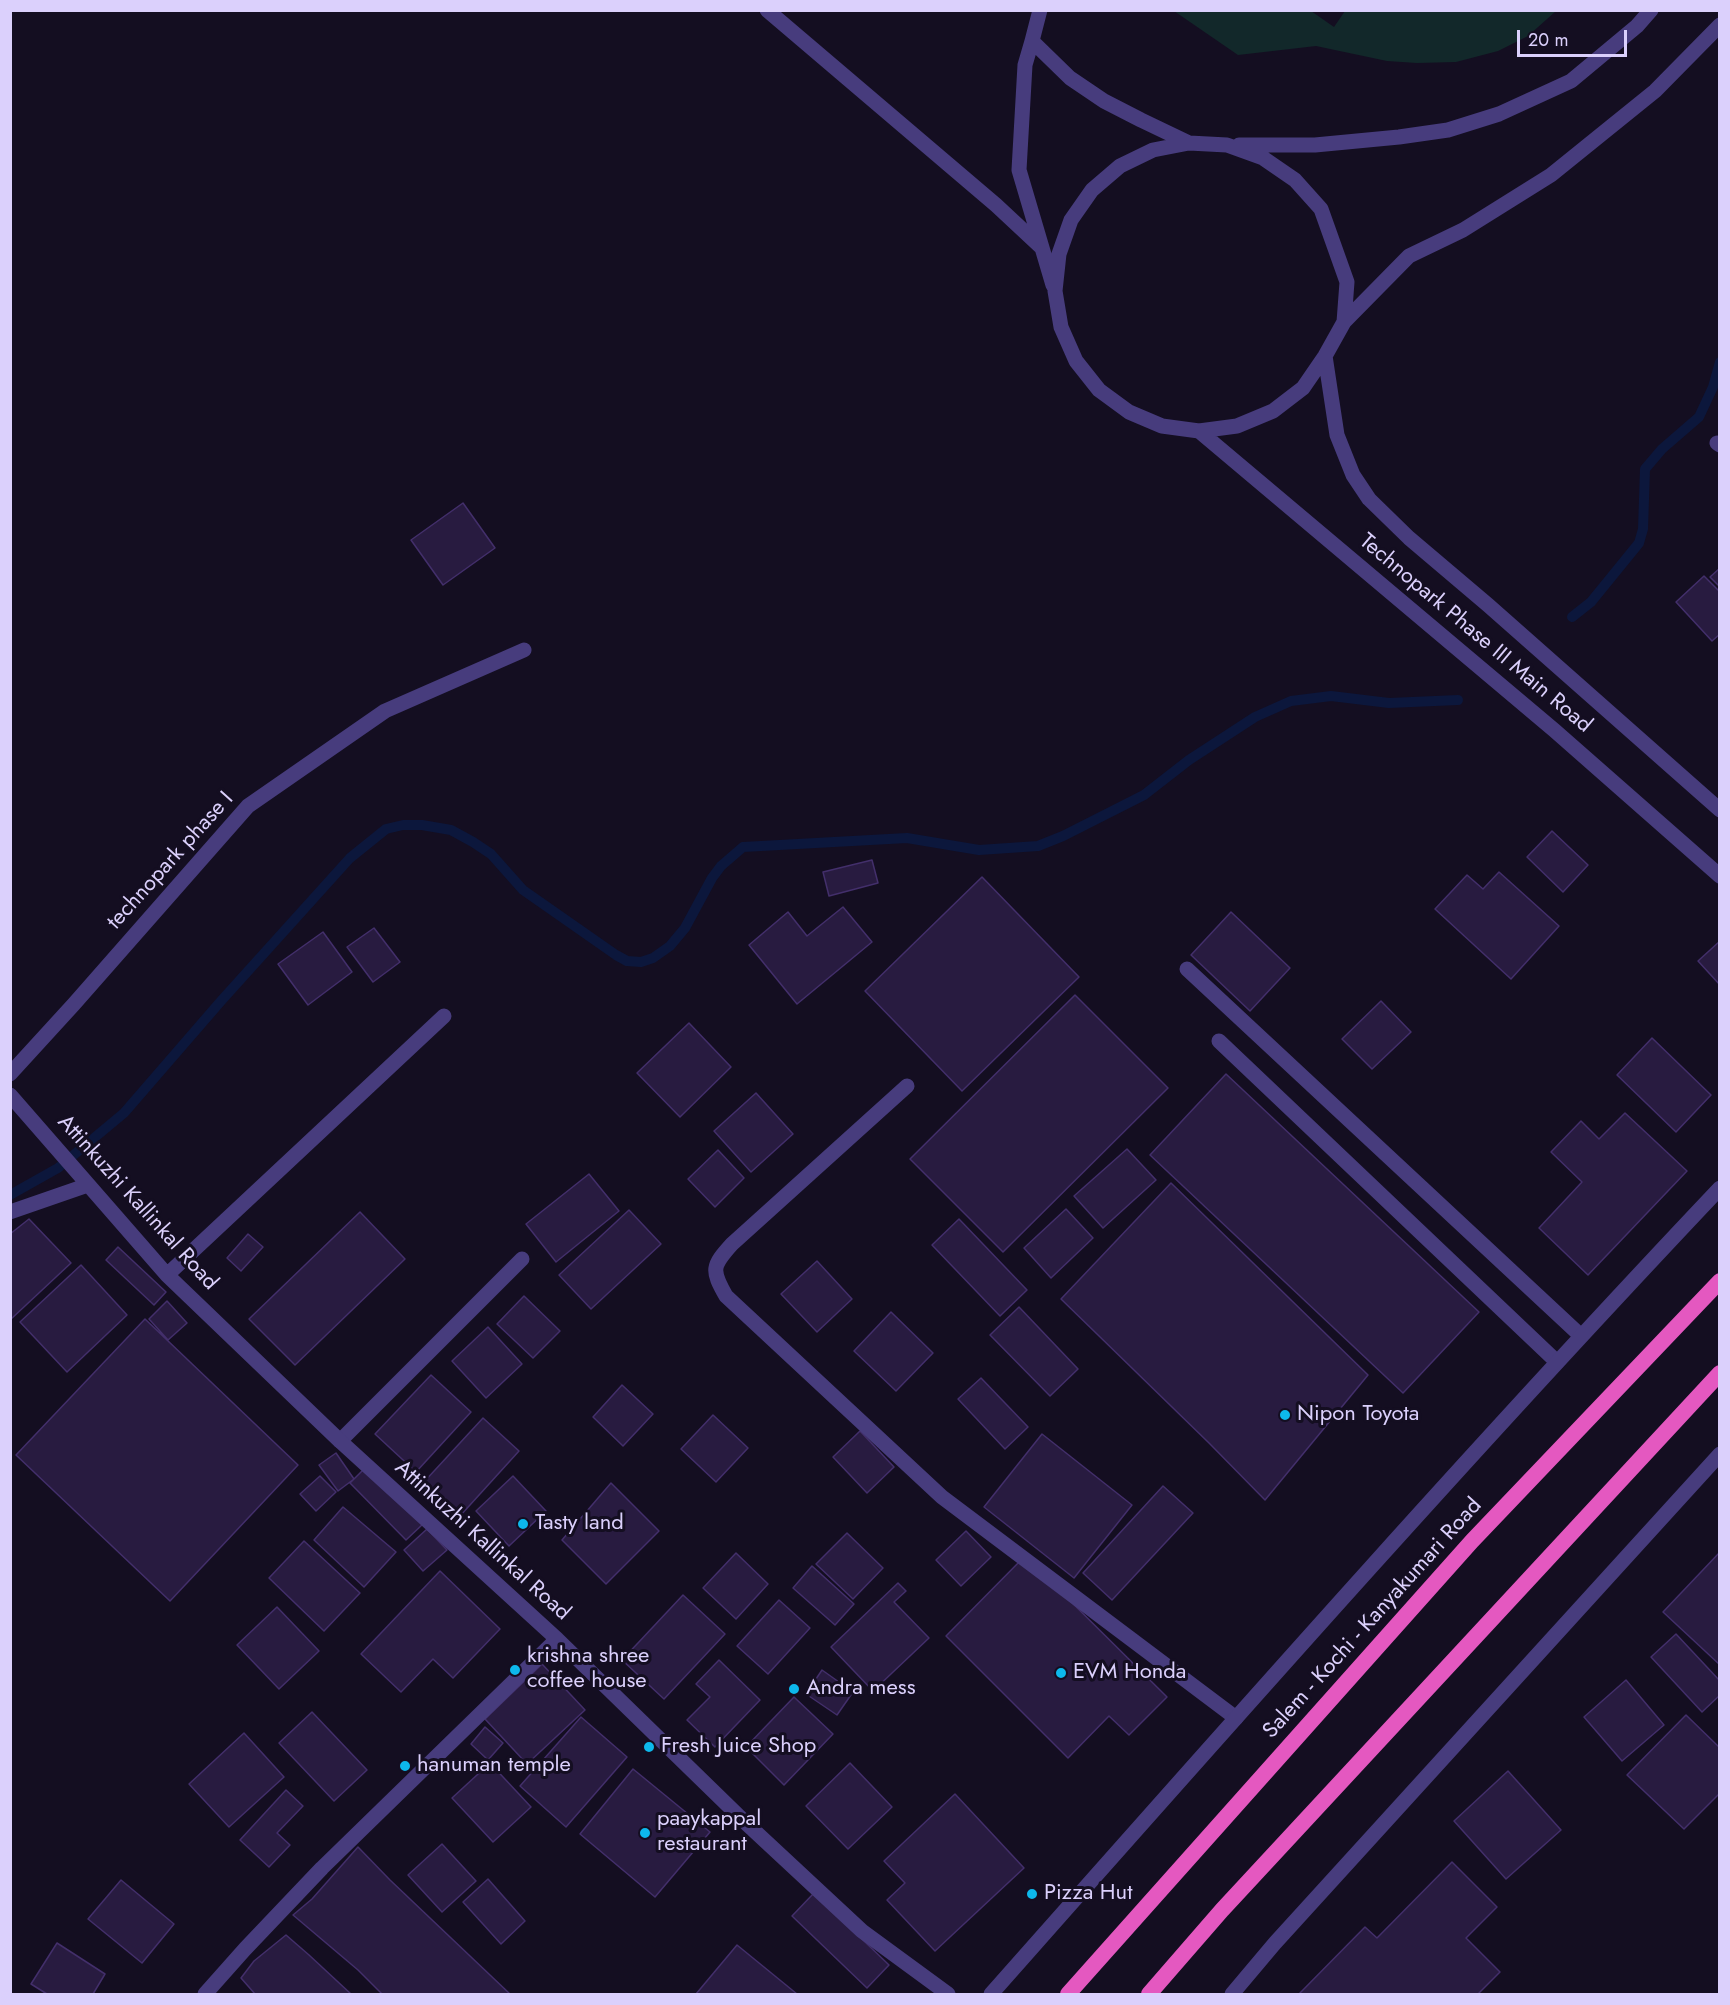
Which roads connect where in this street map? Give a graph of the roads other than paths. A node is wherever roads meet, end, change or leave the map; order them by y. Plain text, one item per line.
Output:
1 (767, 10) edge
2 (1040, 10) edge
3 (1651, 10) edge
4 (1719, 25) edge
5 (1032, 41) junction
6 (1189, 143) junction
7 (1227, 145) junction
8 (1041, 247) junction
9 (1055, 291) junction
10 (1344, 322) junction
11 (1325, 356) junction
12 (1199, 431) junction
13 (524, 650) dead end
14 (1719, 810) edge
15 (1719, 876) edge
16 (1187, 969) dead end
17 (444, 1016) dead end
18 (1219, 1041) dead end
19 (10, 1074) edge
20 (907, 1086) dead end
21 (10, 1095) edge
22 (88, 1185) junction
23 (1719, 1188) edge
24 (10, 1212) edge
25 (522, 1259) dead end
26 (167, 1275) junction
27 (1719, 1281) edge
28 (1580, 1335) junction
29 (1557, 1362) junction
30 (1719, 1373) edge
31 (339, 1441) junction
32 (1719, 1454) edge
33 (557, 1639) junction
34 (1236, 1718) junction
35 (205, 1995) edge
36 (948, 1995) edge
37 (991, 1995) edge
38 (1068, 1995) edge
39 (1149, 1995) edge
40 (1232, 1995) edge

1 - 8 street
2 - 5 street
3 - 7 street
4 - 10 street
5 - 6 street
5 - 8 street
6 - 7 street
6 - 9 street
7 - 10 street
8 - 9 street
9 - 12 street
10 - 11 street
11 - 12 street
11 - 14 street, Technopark Phase III Main Road
12 - 15 street, Technopark Phase III Main Road
13 - 19 street, technopark phase I
16 - 28 street
17 - 26 street
18 - 29 street
20 - 34 street
21 - 22 street, Attinkuzhi Kallinkal Road
22 - 24 street
22 - 26 street, Attinkuzhi Kallinkal Road
23 - 28 street
25 - 31 street
26 - 31 street, Attinkuzhi Kallinkal Road
27 - 38 highway, Salem - Kochi - Kanyakumari Road
28 - 29 street
29 - 34 street
30 - 39 highway
31 - 33 street, Attinkuzhi Kallinkal Road
32 - 40 street
33 - 35 street
33 - 36 street, Attinkuzhi Kallinkal Road
34 - 37 street

